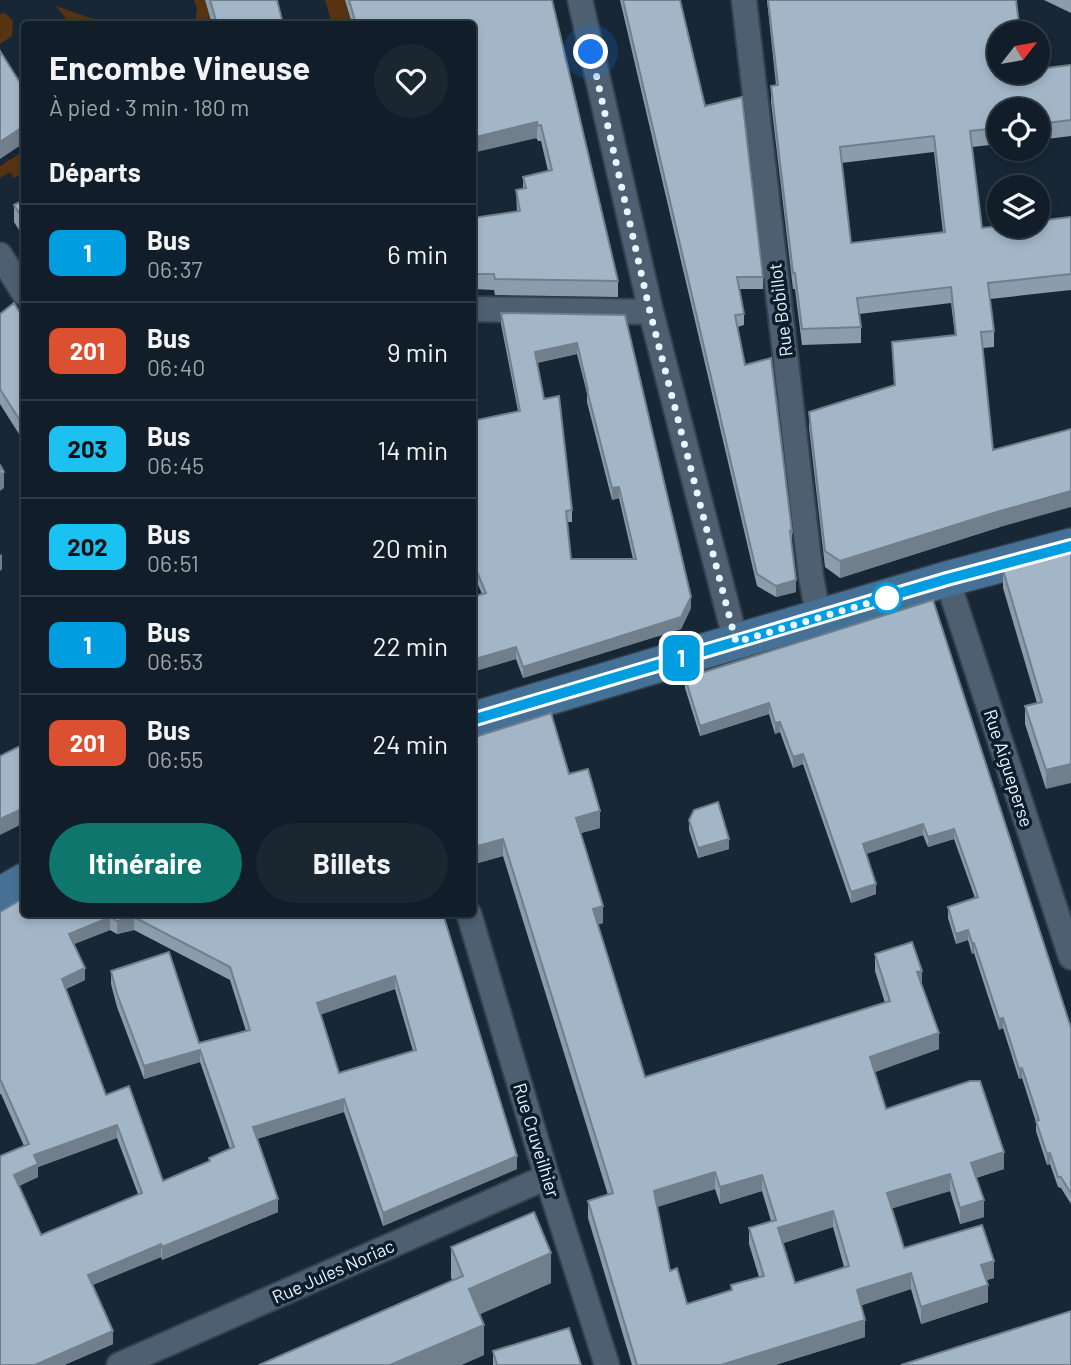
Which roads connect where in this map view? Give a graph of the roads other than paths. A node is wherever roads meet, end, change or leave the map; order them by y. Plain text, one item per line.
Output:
1 (580, 0) edge
2 (744, 0) edge
3 (0, 255) edge
4 (21, 288) edge
5 (476, 309) edge
6 (650, 312) junction
7 (1071, 546) edge
8 (947, 579) junction
9 (819, 619) junction
10 (736, 642) junction
11 (476, 719) edge
12 (21, 883) edge
13 (0, 895) edge
14 (470, 917) edge
15 (1071, 957) edge
16 (547, 1177) junction
17 (119, 1365) edge
18 (607, 1365) edge

1 - 6 street
2 - 9 street, Rue Bobillot
3 - 4 street
5 - 6 street
6 - 10 street
7 - 8 main road
8 - 9 main road
8 - 15 street, Rue Aigueperse
9 - 10 main road
10 - 11 main road
12 - 13 main road
14 - 16 street, Rue Cruveilhier
16 - 17 street, Rue Jules Noriac
16 - 18 street, Rue Cruveilhier

